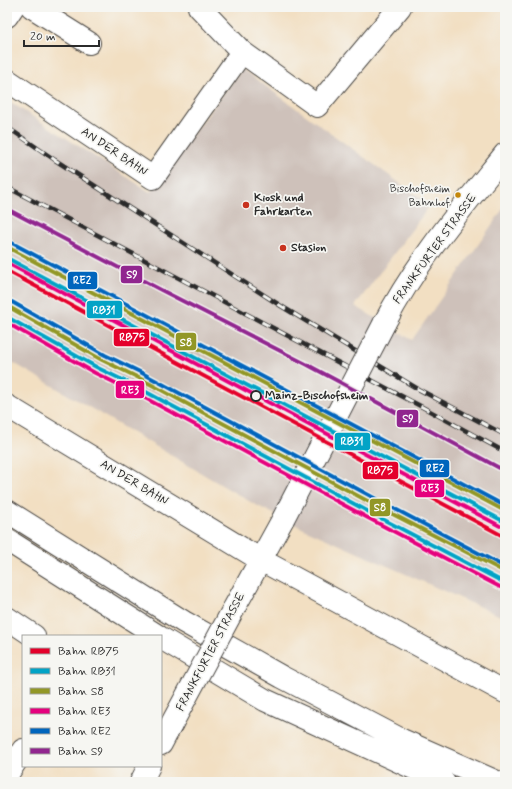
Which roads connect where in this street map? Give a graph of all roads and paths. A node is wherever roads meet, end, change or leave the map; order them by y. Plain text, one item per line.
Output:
1 (13, 7) edge
2 (32, 7) edge
3 (199, 7) edge
4 (400, 7) edge
5 (7, 16) edge
6 (89, 44) dead end
7 (246, 55) junction
8 (7, 80) edge
9 (505, 154) edge
10 (7, 406) edge
11 (7, 511) edge
12 (7, 540) edge
13 (261, 560) junction
14 (7, 618) edge
15 (32, 635) edge
16 (156, 635) edge
17 (162, 639) edge
18 (505, 692) edge
19 (162, 742) edge
20 (22, 752) edge
21 (149, 767) edge
22 (7, 775) edge
23 (141, 782) edge
24 (444, 782) edge
25 (497, 782) edge

1 - 5 main road
2 - 6 main road
3 - 7 main road
4 - 7 main road
7 - 8 main road, AN DER BAHN
9 - 13 main road, FRANKFURTER STRASSE, bridge
10 - 13 main road, AN DER BAHN
11 - 25 main road
12 - 16 main road
13 - 18 main road, AN DER BAHN
13 - 19 main road, FRANKFURTER STRASSE, bridge
14 - 15 main road
17 - 24 main road
20 - 22 main road
21 - 23 main road

